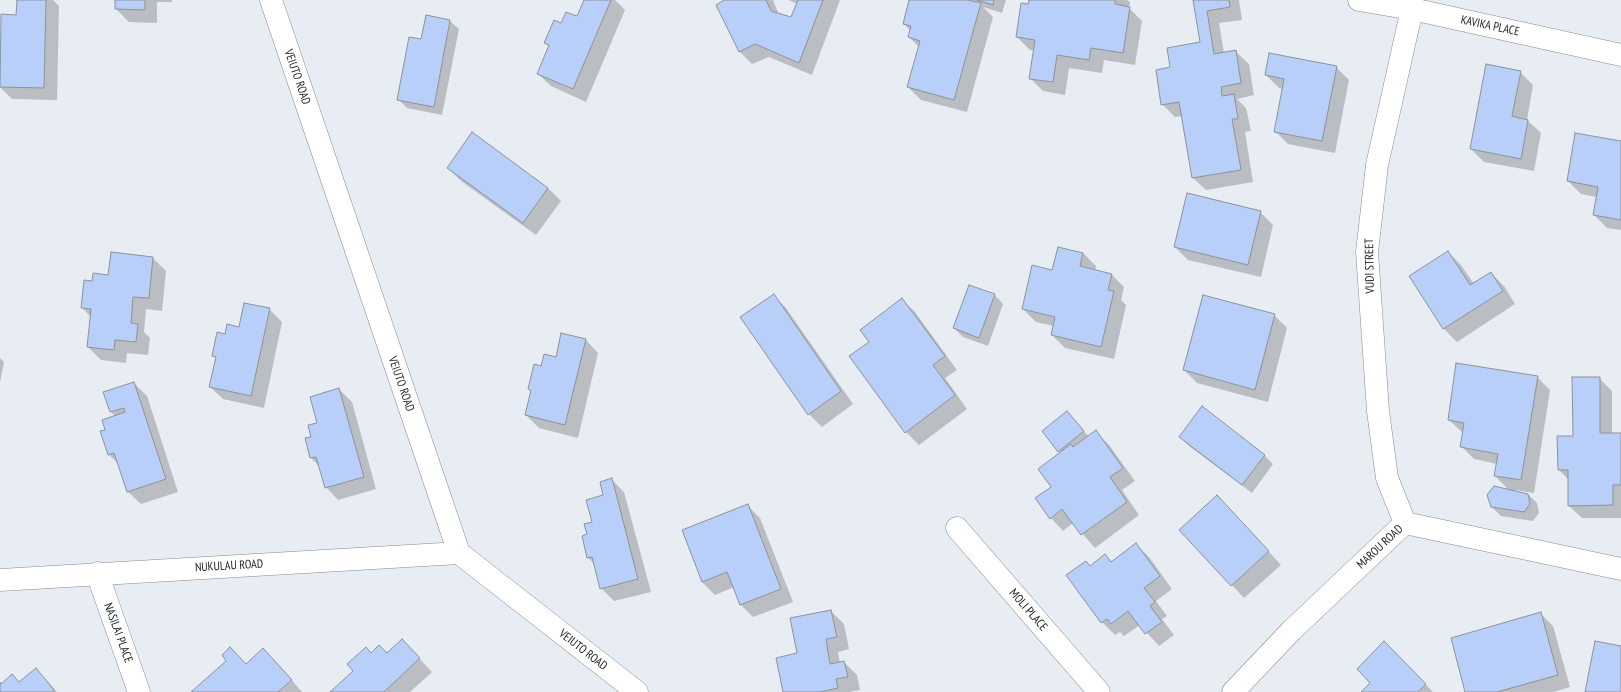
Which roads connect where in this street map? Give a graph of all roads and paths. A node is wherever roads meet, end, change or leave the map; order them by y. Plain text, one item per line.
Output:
1 (271, 0) edge
2 (1359, 0) edge
3 (1412, 9) junction
4 (1621, 55) edge
5 (1405, 523) junction
6 (957, 528) dead end
7 (459, 553) junction
8 (1621, 569) edge
9 (97, 573) junction
10 (0, 580) edge
11 (139, 692) edge
12 (638, 692) edge
13 (1099, 692) edge
14 (1234, 692) edge

1 - 7 street, VEIUTO ROAD
2 - 3 street, KAVIKA PLACE
3 - 4 street, KAVIKA PLACE
3 - 5 street, VUDI STREET
5 - 8 street, MAROU ROAD
5 - 14 street, MAROU ROAD
6 - 13 street, MOLI PLACE
7 - 9 street, NUKULAU ROAD
7 - 12 street, VEIUTO ROAD
9 - 10 street, NUKULAU ROAD
9 - 11 street, NASILAI PLACE

